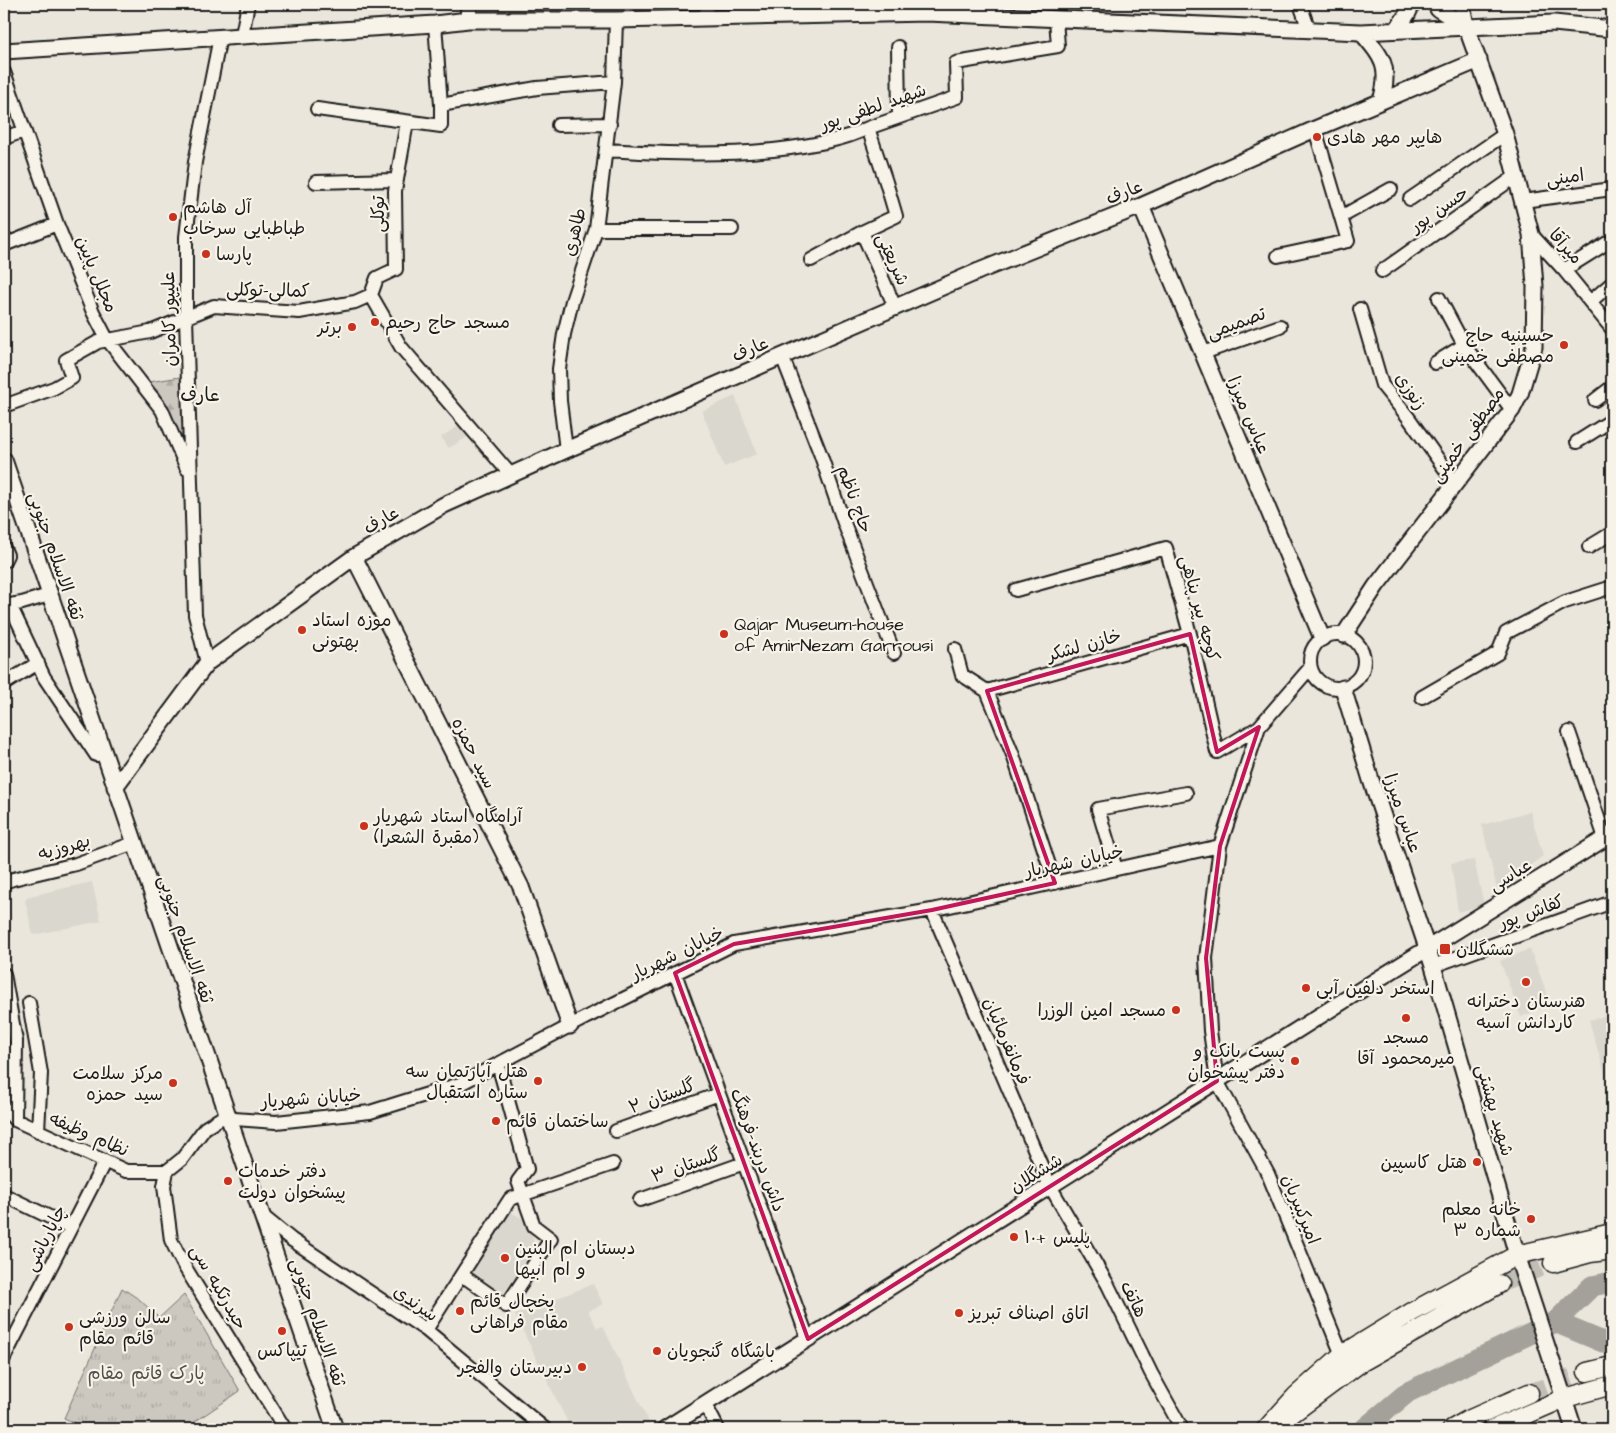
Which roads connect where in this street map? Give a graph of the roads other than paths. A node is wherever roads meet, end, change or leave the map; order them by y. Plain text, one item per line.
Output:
1 (248, 4) edge
2 (469, 4) edge
3 (1300, 4) edge
4 (1412, 4) edge
5 (1436, 4) edge
6 (1462, 4) edge
7 (1467, 4) edge
8 (926, 8) edge
9 (707, 10) edge
10 (823, 10) edge
11 (1056, 19) junction
12 (468, 20) junction
13 (616, 20) junction
14 (435, 24) junction
15 (1466, 26) junction
16 (1396, 29) junction
17 (1612, 29) edge
18 (1309, 30) junction
19 (1361, 32) junction
20 (242, 35) junction
21 (220, 37) junction
22 (898, 47) dead end
23 (4, 51) edge
24 (1479, 60) junction
25 (4, 72) edge
26 (614, 82) junction
27 (1381, 101) junction
28 (442, 106) junction
29 (316, 109) dead end
30 (899, 117) junction
31 (407, 122) junction
32 (610, 124) junction
33 (558, 125) dead end
34 (868, 128) junction
35 (1315, 129) junction
36 (24, 131) junction
37 (1505, 134) junction
38 (4, 138) edge
39 (606, 150) junction
40 (1516, 176) junction
41 (397, 180) junction
42 (316, 182) dead end
43 (1391, 189) dead end
44 (1612, 189) edge
45 (1410, 199) dead end
46 (1523, 201) junction
47 (1141, 206) junction
48 (1341, 217) junction
49 (57, 224) junction
50 (596, 229) junction
51 (732, 229) dead end
52 (862, 232) junction
53 (1531, 234) junction
54 (1607, 243) dead end
55 (4, 246) edge
56 (1278, 256) dead end
57 (811, 260) dead end
58 (1564, 270) junction
59 (1382, 271) dead end
60 (1612, 283) edge
61 (372, 295) junction
62 (1439, 298) dead end
63 (1590, 302) junction
64 (895, 307) junction
65 (1360, 309) dead end
66 (186, 317) junction
67 (1280, 326) dead end
68 (1612, 329) edge
69 (107, 339) junction
70 (1464, 345) junction
71 (1203, 353) junction
72 (782, 356) junction
73 (1435, 363) dead end
74 (1612, 386) edge
75 (1595, 400) dead end
76 (4, 406) edge
77 (1512, 410) junction
78 (1612, 420) edge
79 (1577, 442) dead end
80 (566, 450) junction
81 (4, 460) edge
82 (190, 475) junction
83 (511, 475) junction
84 (1455, 483) junction
85 (1612, 532) edge
86 (1589, 547) dead end
87 (4, 548) edge
88 (354, 557) junction
89 (4, 561) edge
90 (1612, 587) edge
91 (1016, 590) dead end
92 (49, 595) junction
93 (7, 605) edge
94 (1190, 634) junction
95 (1344, 635) junction
96 (1322, 638) junction
97 (955, 649) dead end
98 (894, 653) dead end
99 (206, 663) junction
100 (38, 664) junction
101 (1310, 668) junction
102 (4, 684) edge
103 (1343, 688) junction
104 (987, 691) junction
105 (1422, 697) dead end
106 (1258, 727) junction
107 (1569, 732) dead end
108 (103, 754) junction
109 (114, 787) junction
110 (1186, 793) dead end
111 (1609, 836) edge
112 (134, 843) junction
113 (1220, 846) junction
114 (1116, 869) junction
115 (4, 882) edge
116 (1055, 883) junction
117 (1612, 902) edge
118 (932, 910) junction
119 (1427, 950) junction
120 (1434, 966) junction
121 (675, 973) junction
122 (4, 974) edge
123 (29, 1003) dead end
124 (570, 1026) junction
125 (498, 1064) junction
126 (1217, 1081) junction
127 (719, 1094) junction
128 (4, 1108) edge
129 (227, 1117) junction
130 (16, 1120) junction
131 (38, 1131) junction
132 (616, 1131) dead end
133 (105, 1161) junction
134 (744, 1163) junction
135 (613, 1164) dead end
136 (167, 1171) junction
137 (1050, 1186) junction
138 (4, 1194) edge
139 (523, 1195) junction
140 (640, 1200) dead end
141 (260, 1214) junction
142 (70, 1227) junction
143 (1612, 1234) edge
144 (1612, 1250) edge
145 (1517, 1254) junction
146 (1553, 1263) tunnel mouth
147 (462, 1275) junction
148 (1499, 1284) tunnel mouth
149 (426, 1330) junction
150 (808, 1339) junction
151 (4, 1355) edge
152 (1342, 1355) junction
153 (1612, 1366) edge
154 (1587, 1372) tunnel mouth
155 (1612, 1385) edge
156 (1529, 1392) tunnel mouth
157 (1565, 1398) junction
158 (705, 1404) junction
159 (285, 1429) edge
160 (335, 1429) edge
161 (545, 1429) edge
162 (664, 1429) edge
163 (718, 1429) edge
164 (1182, 1429) edge
165 (1266, 1429) edge
166 (1271, 1429) edge
167 (1452, 1429) edge
168 (1493, 1429) edge
169 (1574, 1429) edge

1 - 20 street
2 - 12 main road
3 - 18 street
4 - 16 main road
5 - 15 main road
6 - 15 main road
7 - 15 main road
8 - 10 main road
8 - 11 main road
9 - 10 main road
9 - 13 main road
11 - 18 main road
11 - 30 street, شهید لطفی پور
12 - 13 main road
12 - 14 main road
13 - 26 street, طاهری
14 - 20 main road
14 - 28 street
15 - 16 main road
15 - 17 main road
15 - 24 main road, مصطفی خمینی
16 - 19 main road
18 - 19 main road
19 - 27 main road
20 - 21 main road
21 - 23 main road
21 - 66 street, علیپور کامران
22 - 30 street
24 - 27 main road, عارف
24 - 37 main road, مصطفی خمینی
25 - 36 street, مجلل پایین
26 - 28 street
26 - 32 street, طاهری
27 - 35 main road, عارف
28 - 31 street
29 - 31 street
30 - 34 street, شهید لطفی پور
31 - 41 street, توکلی
32 - 33 street
32 - 39 street, طاهری
34 - 39 street, شهید لطفی پور
34 - 52 street, شریعتی
35 - 47 main road, عارف
35 - 48 street
36 - 38 street
36 - 49 street, مجلل پایین
37 - 40 main road, مصطفی خمینی
37 - 45 street
39 - 50 street, طاهری
40 - 46 main road, مصطفی خمینی
40 - 59 street, حسن پور
41 - 42 street
41 - 61 street, توکلی
43 - 48 street
44 - 46 street, امینی
46 - 53 main road, مصطفی خمینی
47 - 64 main road, عارف
47 - 71 main road, عباس میرزا
48 - 56 street
49 - 55 street
49 - 69 street, مجلل پایین
50 - 51 street
50 - 80 street, طاهری
52 - 57 street
52 - 64 street, شریعتی
53 - 58 street, میرآقا
53 - 77 main road, مصطفی خمینی
54 - 58 street
58 - 63 street, میرآقا
60 - 63 street
61 - 66 street, کمالی-توکلی
61 - 83 street
62 - 70 street
63 - 68 street, میرآقا
64 - 72 main road, عارف
65 - 84 street, زنوزی
66 - 69 street, کمالی-توکلی
66 - 82 street, علیپور کامران
67 - 71 street, تصمیمی
69 - 76 street, کمالی-توکلی
69 - 82 street, مجلل پایین
70 - 73 street
70 - 77 street
71 - 96 main road, عباس میرزا
72 - 80 main road, عارف
72 - 98 street, حاج ناظم
74 - 75 street
77 - 84 main road, مصطفی خمینی
78 - 79 street
80 - 83 main road, عارف
81 - 92 main road, ثقه الاسلام جنوبی
82 - 99 street, علیپور کامران
83 - 88 main road, عارف
84 - 95 main road, مصطفی خمینی
85 - 86 street
87 - 89 street
88 - 99 main road, عارف
88 - 124 main road, سید حمزه
90 - 105 street
91 - 94 street, کوچه پیر پناهی
92 - 93 street
92 - 108 main road, ثقه الاسلام جنوبی
93 - 100 street
94 - 104 street, خازن لشکر
94 - 106 street, کوچه پیر پناهی
95 - 96 street
95 - 103 street
96 - 101 street
97 - 104 street
99 - 109 main road, عارف
100 - 102 street
100 - 108 street
101 - 103 street
101 - 106 street
103 - 119 main road, عباس میرزا
104 - 116 street
106 - 113 street
107 - 111 street
108 - 109 main road, ثقه الاسلام جنوبی
109 - 112 main road, ثقه الاسلام جنوبی
110 - 114 street
111 - 119 main road, عباسى
112 - 115 street, بهروزیه
112 - 129 main road, ثقه الاسلام جنوبی
113 - 114 street, خیابان شهریار
113 - 126 street
114 - 116 street, خیابان شهریار
116 - 118 street, خیابان شهریار
117 - 120 street, کفاش پور
118 - 121 street, خیابان شهریار
118 - 137 street, فرمانفرمائیان
119 - 120 main road, شهید بهشتى
119 - 126 main road, ششگلان
120 - 145 main road, شهید بهشتى
121 - 124 street, خیابان شهریار
121 - 127 street, داش دربند-فرهنگ
122 - 130 street
123 - 131 street
124 - 125 street, خیابان شهریار
125 - 129 street, خیابان شهریار
125 - 139 street
126 - 137 main road, ششگلان
126 - 152 street, امیرکبیریان
127 - 132 street, گلستان ۲
127 - 134 street, داش دربند-فرهنگ
128 - 130 street, نظام وظیفه
129 - 136 street
129 - 141 main road, ثقه الاسلام جنوبی
130 - 131 street, نظام وظیفه
131 - 133 street, نظام وظیفه
133 - 136 street, نظام وظیفه
133 - 142 street, چاپارباشی
134 - 140 street, گلستان ۳
134 - 150 street, داش دربند-فرهنگ
135 - 139 street
136 - 159 street, حیدرتکیه سی
137 - 150 main road, ششگلان
137 - 164 street, هاتف
138 - 142 street
139 - 147 street
139 - 147 street
141 - 149 street, سرندی
141 - 160 main road, ثقه الاسلام جنوبی
142 - 151 street, چاپارباشی
143 - 145 highway
144 - 146 highway
145 - 152 highway
145 - 157 main road, شهید بهشتى
147 - 149 street
148 - 166 highway
149 - 161 street, سرندی
150 - 158 main road, ششگلان
152 - 165 highway
153 - 154 highway
155 - 157 highway
156 - 167 highway
157 - 168 highway
157 - 169 main road
158 - 162 main road, ششگلان
158 - 163 street

